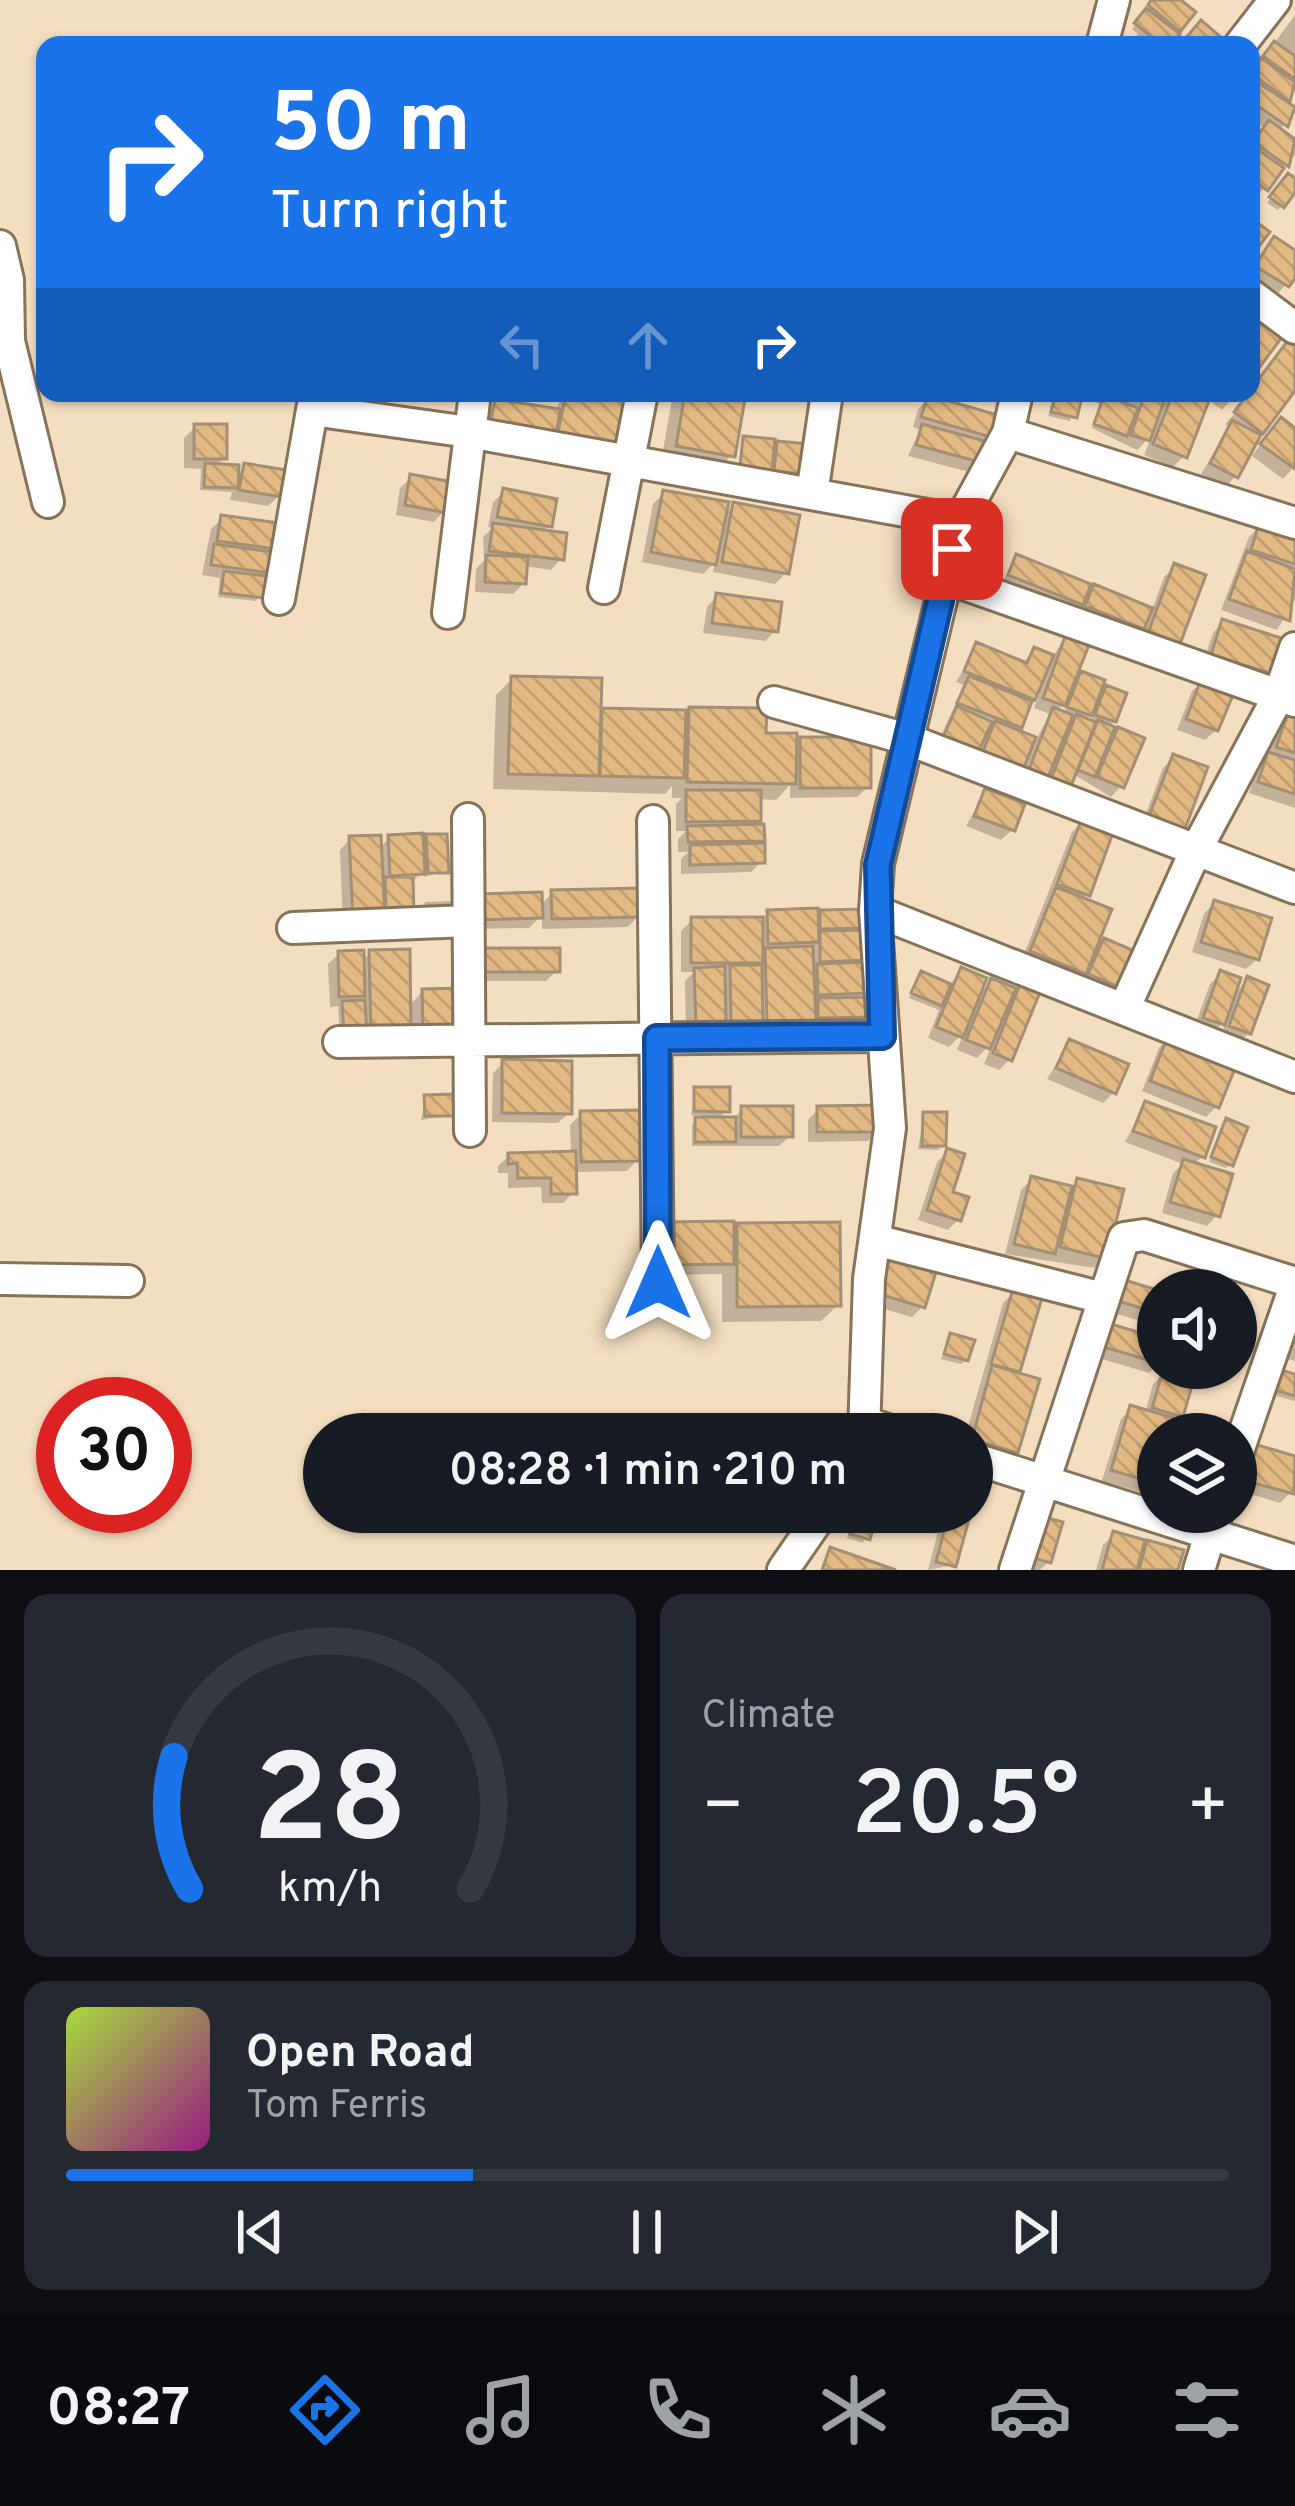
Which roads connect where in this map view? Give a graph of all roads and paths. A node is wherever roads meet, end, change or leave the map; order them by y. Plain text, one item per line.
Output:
1 (1114, 0) edge
2 (1275, 0) edge
3 (1104, 36) edge
4 (1247, 36) edge
5 (0, 246) edge
6 (1260, 300) edge
7 (1291, 315) edge
8 (313, 402) edge
9 (474, 402) edge
10 (639, 402) edge
11 (826, 402) edge
12 (1015, 402) edge
13 (469, 432) junction
14 (1008, 433) junction
15 (629, 460) junction
16 (812, 494) junction
17 (48, 502) dead end
18 (960, 521) junction
19 (1295, 523) edge
20 (944, 577) junction
21 (604, 588) dead end
22 (279, 598) dead end
23 (448, 613) dead end
24 (1295, 648) edge
25 (1287, 698) edge
26 (774, 703) dead end
27 (904, 738) junction
28 (468, 819) dead end
29 (652, 820) dead end
30 (1195, 852) junction
31 (1295, 887) edge
32 (875, 911) junction
33 (469, 921) junction
34 (293, 928) dead end
35 (1124, 1010) junction
36 (882, 1036) junction
37 (657, 1038) junction
38 (470, 1039) junction
39 (339, 1042) dead end
40 (1295, 1077) edge
41 (470, 1131) dead end
42 (875, 1240) junction
43 (0, 1280) edge
44 (128, 1281) dead end
45 (658, 1283) dead end
46 (1295, 1284) edge
47 (1102, 1298) junction
48 (867, 1413) edge
49 (1251, 1413) edge
50 (993, 1465) edge
51 (1042, 1482) junction
52 (1137, 1505) edge
53 (809, 1533) edge
54 (1210, 1533) edge
55 (1235, 1533) edge
56 (1295, 1561) edge
57 (783, 1570) edge
58 (1015, 1570) edge
59 (1199, 1570) edge

1 - 3 street
2 - 4 street
5 - 17 street
6 - 7 street
8 - 13 street
8 - 22 street
9 - 13 street
10 - 15 street
11 - 16 street
12 - 14 street
13 - 15 street
13 - 23 street
14 - 18 street
14 - 19 street
15 - 16 street
15 - 21 street
16 - 18 street
18 - 20 street
20 - 25 street
20 - 27 street
24 - 25 street
25 - 30 street
26 - 27 street
27 - 30 street
27 - 32 street
28 - 33 street
29 - 37 street
30 - 31 street
30 - 35 street
32 - 35 street
32 - 36 street
33 - 34 street
33 - 38 street
35 - 40 street
36 - 37 street
36 - 42 street
37 - 38 street
37 - 45 street
38 - 39 street
38 - 41 street
42 - 47 street
42 - 48 street
43 - 44 street
46 - 47 street
46 - 49 street
47 - 51 street
50 - 51 street
51 - 52 street
51 - 58 street
53 - 57 street
54 - 59 street
55 - 56 street

